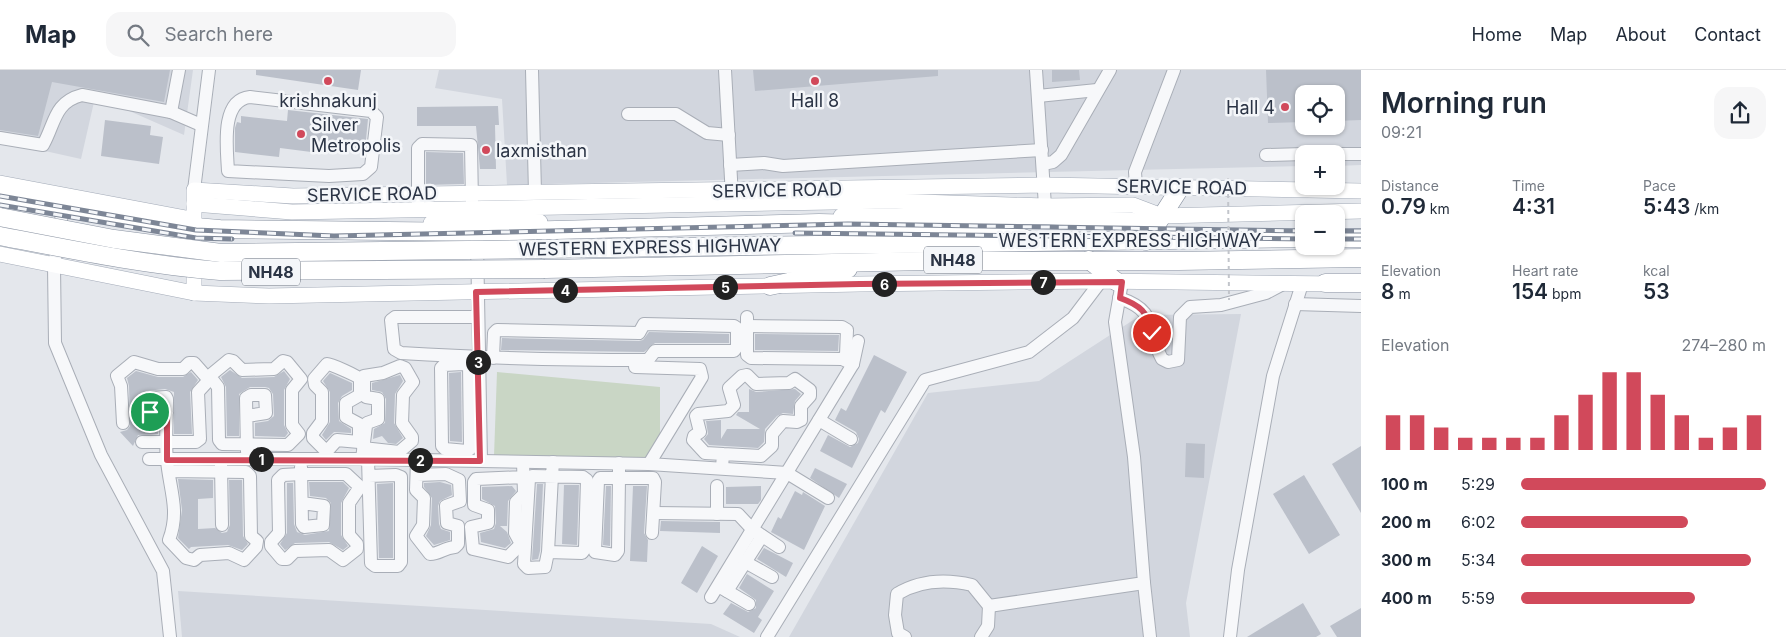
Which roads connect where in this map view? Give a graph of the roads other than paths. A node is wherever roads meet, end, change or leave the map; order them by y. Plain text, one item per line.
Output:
1 (179, 70) edge
2 (209, 70) edge
3 (532, 70) edge
4 (725, 70) edge
5 (1036, 70) edge
6 (1110, 70) edge
7 (1174, 70) edge
8 (1097, 90) junction
9 (1038, 96) junction
10 (171, 112) junction
11 (628, 114) dead end
12 (201, 125) junction
13 (729, 135) junction
14 (0, 138) edge
15 (1042, 150) junction
16 (1266, 154) dead end
17 (1295, 154) edge
18 (1345, 154) edge
19 (1361, 154) edge
20 (1043, 164) junction
21 (730, 165) junction
22 (264, 174) junction
23 (311, 176) junction
24 (0, 183) edge
25 (1045, 185) junction
26 (1136, 186) junction
27 (1180, 188) junction
28 (418, 191) junction
29 (1361, 191) edge
30 (535, 193) junction
31 (0, 195) edge
32 (310, 195) junction
33 (883, 195) junction
34 (472, 197) junction
35 (682, 198) junction
36 (732, 198) junction
37 (512, 200) junction
38 (64, 202) junction
39 (263, 202) junction
40 (1045, 206) junction
41 (194, 210) junction
42 (418, 210) junction
43 (1361, 211) edge
44 (310, 212) junction
45 (1162, 216) junction
46 (0, 217) edge
47 (477, 232) junction
48 (0, 236) edge
49 (1295, 238) edge
50 (1345, 238) edge
51 (1361, 238) edge
52 (1032, 241) junction
53 (1146, 241) junction
54 (0, 254) edge
55 (1361, 258) edge
56 (1089, 260) junction
57 (869, 262) junction
58 (54, 266) junction
59 (1325, 283) joint
60 (1283, 284) junction
61 (1302, 284) junction
62 (1361, 284) edge
63 (770, 286) junction
64 (1115, 286) junction
65 (476, 292) junction
66 (194, 293) junction
67 (1295, 304) junction
68 (1361, 306) edge
69 (478, 317) junction
70 (858, 340) dead end
71 (493, 358) junction
72 (475, 362) junction
73 (847, 362) junction
74 (167, 413) dead end
75 (246, 416) dead end
76 (819, 420) junction
77 (123, 424) dead end
78 (851, 439) dead end
79 (142, 442) dead end
80 (167, 442) junction
81 (246, 444) junction
82 (362, 453) junction
83 (723, 454) junction
84 (301, 459) junction
85 (149, 460) dead end
86 (247, 460) junction
87 (417, 460) junction
88 (480, 461) junction
89 (523, 462) junction
90 (553, 462) junction
91 (619, 463) junction
92 (649, 464) junction
93 (168, 466) junction
94 (221, 466) junction
95 (722, 468) junction
96 (787, 473) junction
97 (301, 474) junction
98 (416, 475) junction
99 (369, 476) junction
100 (552, 476) junction
101 (523, 477) junction
102 (619, 478) junction
103 (717, 486) dead end
104 (828, 498) dead end
105 (302, 503) dead end
106 (654, 513) junction
107 (717, 514) junction
108 (222, 525) dead end
109 (757, 532) junction
110 (652, 533) dead end
111 (779, 547) dead end
112 (548, 552) junction
113 (745, 562) junction
114 (772, 577) dead end
115 (1144, 583) junction
116 (722, 588) junction
117 (710, 597) dead end
118 (749, 604) dead end
119 (990, 606) junction
120 (170, 637) edge
121 (767, 637) edge
122 (905, 637) edge
123 (981, 637) edge
124 (1150, 637) edge
125 (1230, 637) edge

1 - 10 street
2 - 12 street
3 - 30 street
4 - 13 street
5 - 9 street
6 - 8 street
7 - 26 street
8 - 9 street
8 - 20 street
9 - 15 street
10 - 12 street
10 - 14 street
11 - 13 street
12 - 41 street
13 - 21 street
15 - 20 street
15 - 21 street
16 - 17 street
18 - 19 street
20 - 25 street
21 - 36 street
22 - 23 street
22 - 23 street
22 - 39 street
23 - 32 street
24 - 38 main road
25 - 26 main road, SERVICE ROAD
25 - 33 main road, SERVICE ROAD
25 - 40 street
26 - 27 main road, SERVICE ROAD
27 - 29 main road, SERVICE ROAD
27 - 45 highway
28 - 32 main road, SERVICE ROAD
28 - 34 main road, SERVICE ROAD
28 - 34 street
28 - 42 street
30 - 35 main road, SERVICE ROAD
30 - 37 main road, SERVICE ROAD
31 - 38 highway
32 - 39 main road, SERVICE ROAD
32 - 44 street
33 - 36 main road, SERVICE ROAD
33 - 40 main road
34 - 37 main road, SERVICE ROAD
34 - 42 main road
35 - 36 main road, SERVICE ROAD
35 - 37 main road
38 - 41 highway
38 - 58 street
39 - 41 main road, SERVICE ROAD
39 - 44 main road
40 - 45 main road
41 - 45 main road
41 - 47 highway
41 - 66 main road
42 - 44 main road
43 - 45 main road
45 - 53 highway
46 - 52 highway, WESTERN EXPRESS HIGHWAY / NH48, bridge
47 - 52 highway
47 - 65 street
48 - 57 highway, WESTERN EXPRESS HIGHWAY / NH48, bridge
49 - 53 highway, WESTERN EXPRESS HIGHWAY / NH48
50 - 51 highway
52 - 53 highway, WESTERN EXPRESS HIGHWAY / NH48
54 - 58 main road
55 - 56 highway, WESTERN EXPRESS HIGHWAY / NH48
56 - 57 highway, WESTERN EXPRESS HIGHWAY / NH48
56 - 64 highway
57 - 63 highway
58 - 66 main road
58 - 120 street
59 - 61 main road
59 - 62 highway
60 - 61 main road
60 - 64 main road
60 - 64 street
61 - 67 street
63 - 64 main road
63 - 65 main road
64 - 115 street
64 - 121 street
65 - 66 main road
65 - 69 street
67 - 68 street
67 - 125 street
69 - 72 street
69 - 72 street
70 - 73 street
71 - 71 street
71 - 72 street
72 - 72 street
72 - 88 street
72 - 92 street
73 - 73 street
73 - 76 street
74 - 80 street
75 - 81 street
76 - 78 street
76 - 96 street
77 - 80 street
79 - 80 street
80 - 93 street
81 - 81 street
81 - 86 street
82 - 82 street
82 - 82 street
82 - 84 street
82 - 87 street
82 - 99 street
83 - 83 street
83 - 95 street
84 - 86 street
84 - 97 street
85 - 93 street
86 - 94 street
87 - 88 street
87 - 98 street
88 - 89 street
89 - 90 street
89 - 101 street
90 - 91 street
90 - 100 street
91 - 92 street
91 - 102 street
92 - 95 street
93 - 94 street
93 - 94 street
94 - 108 street
95 - 96 street
96 - 104 street
96 - 109 street
97 - 97 street
97 - 105 street
98 - 98 street
99 - 99 street
100 - 112 street
100 - 112 street
100 - 112 street
101 - 101 street
102 - 102 street
102 - 106 street
103 - 107 street
106 - 107 street
106 - 110 street
107 - 109 street
109 - 111 street
109 - 113 street
109 - 116 street
113 - 114 street
113 - 116 street
115 - 119 street
115 - 124 street
116 - 117 street
116 - 118 street
119 - 122 street
119 - 123 street

